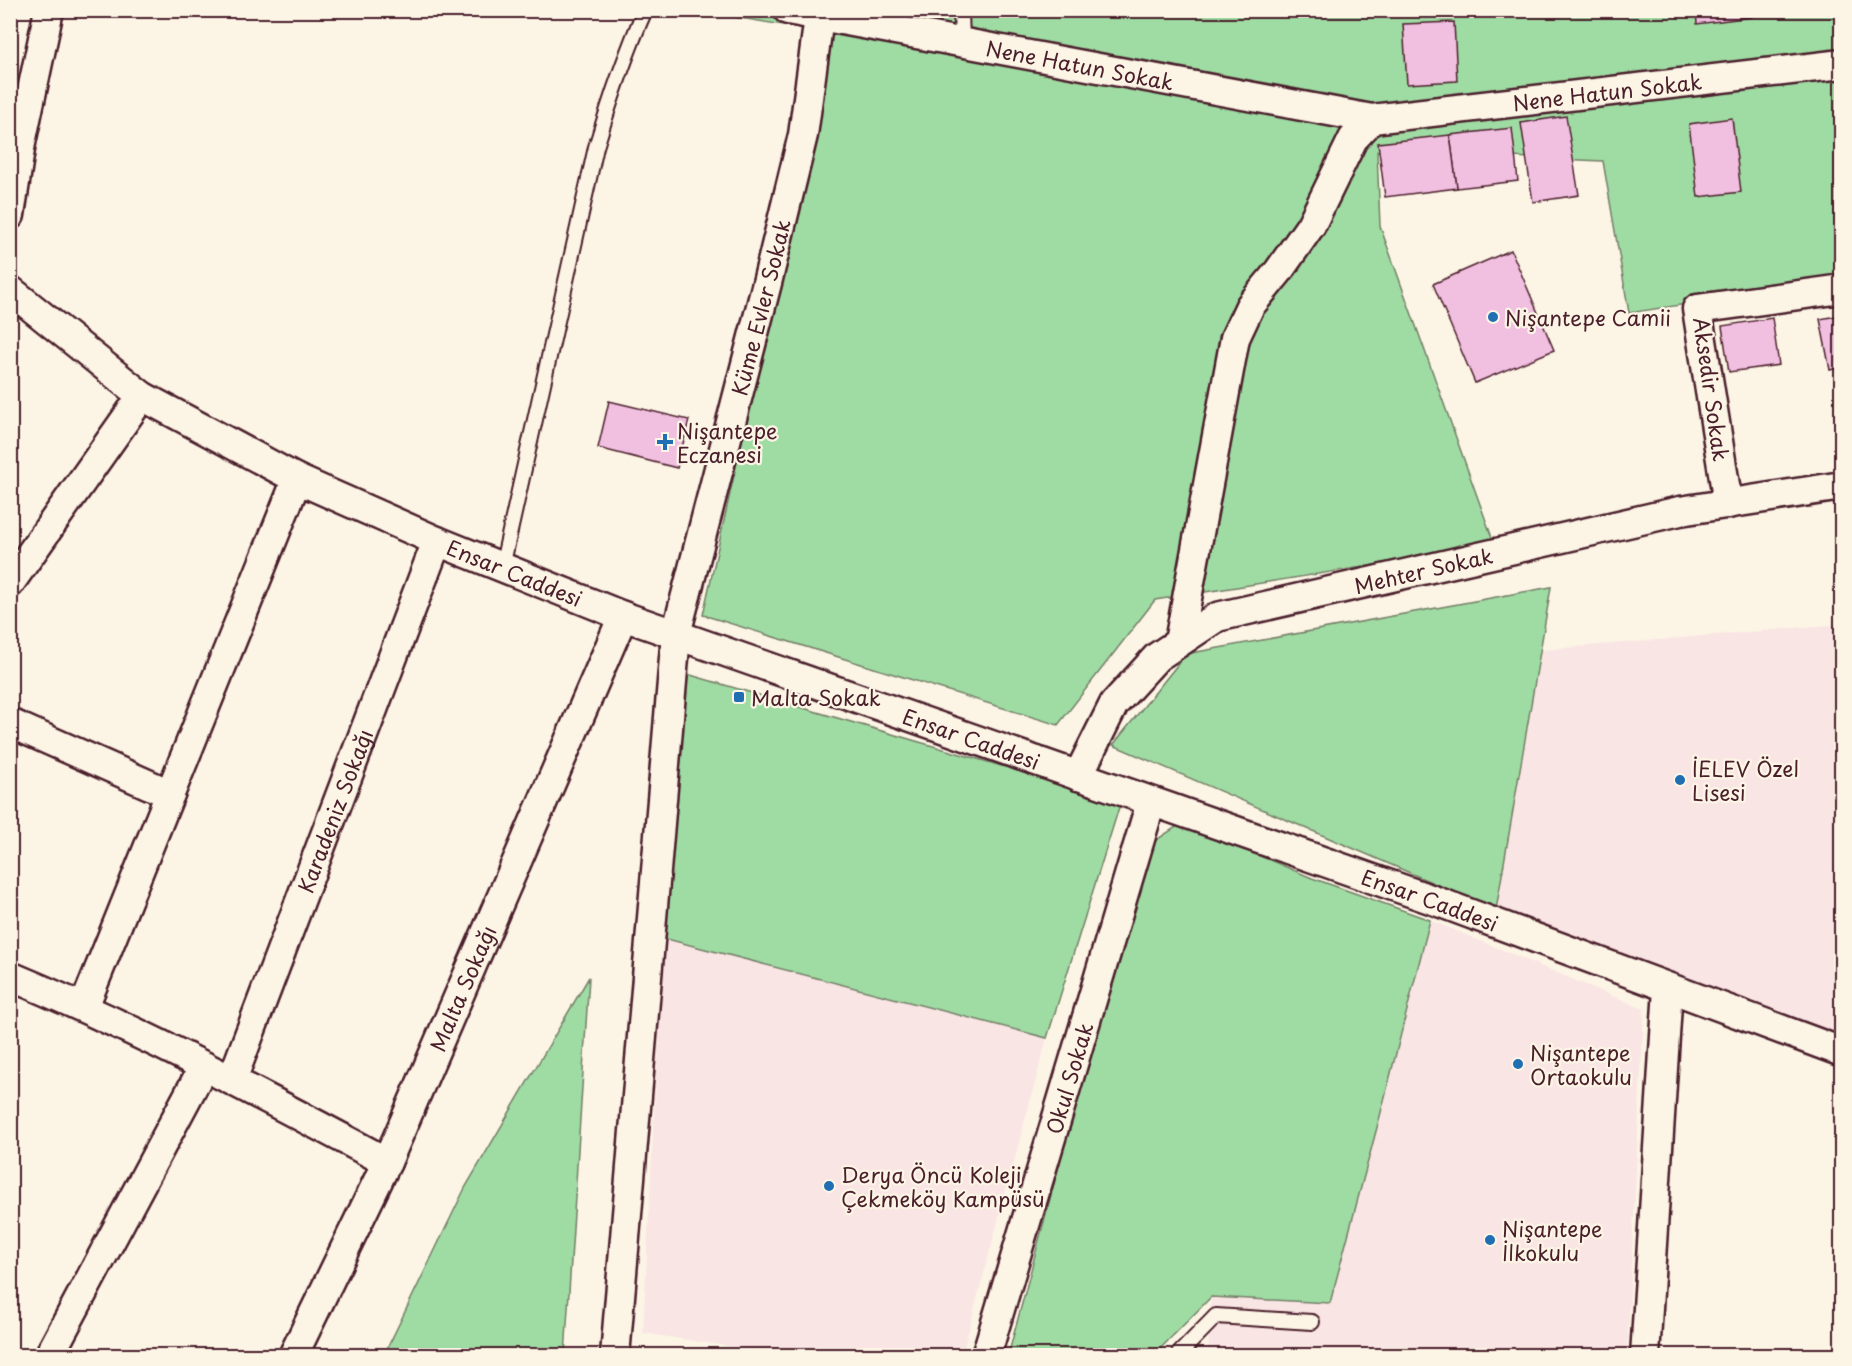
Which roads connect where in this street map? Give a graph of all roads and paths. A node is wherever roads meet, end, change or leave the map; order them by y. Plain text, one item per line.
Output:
1 (49, 10) edge
2 (645, 10) edge
3 (788, 10) edge
4 (961, 10) edge
5 (820, 13) edge
6 (962, 43) junction
7 (1842, 64) edge
8 (1372, 119) junction
9 (10, 215) edge
10 (1842, 289) edge
11 (10, 290) edge
12 (142, 396) junction
13 (297, 478) junction
14 (1842, 486) edge
15 (1728, 504) junction
16 (436, 541) junction
17 (502, 567) junction
18 (15, 568) edge
19 (623, 616) junction
20 (676, 634) junction
21 (1179, 642) junction
22 (10, 723) edge
23 (1078, 776) junction
24 (170, 794) junction
25 (1151, 802) junction
26 (10, 976) edge
27 (1668, 988) junction
28 (84, 1007) junction
29 (1842, 1052) edge
30 (204, 1066) junction
31 (232, 1080) junction
32 (387, 1162) junction
33 (1312, 1322) dead end
34 (49, 1356) edge
35 (293, 1356) edge
36 (615, 1356) edge
37 (986, 1356) edge
38 (1177, 1356) edge
39 (1645, 1356) edge

1 - 9 street
2 - 17 lane
3 - 5 street, Nene Hatun Sokak
4 - 6 lane
5 - 6 street, Nene Hatun Sokak
5 - 20 street, Küme Evler Sokak
6 - 8 street, Nene Hatun Sokak
7 - 8 street, Nene Hatun Sokak
8 - 21 street
10 - 15 street, Aksedir Sokak
11 - 12 street, Ensar Caddesi
12 - 13 street, Ensar Caddesi
12 - 18 street
13 - 16 street, Ensar Caddesi
13 - 24 street
14 - 15 street, Mehter Sokak
15 - 21 street, Mehter Sokak
16 - 17 street, Ensar Caddesi
16 - 31 street, Karadeniz Sokağı
17 - 19 street, Ensar Caddesi
19 - 20 street, Ensar Caddesi
19 - 32 street, Malta Sokağı
20 - 23 street, Ensar Caddesi
20 - 36 street, Küme Evler Sokak
21 - 23 street, Mehter Sokak
22 - 24 street
23 - 25 street, Ensar Caddesi
24 - 28 street
25 - 27 street, Ensar Caddesi
25 - 37 street, Okul Sokak
26 - 28 street
27 - 29 street, Ensar Caddesi
27 - 39 street
28 - 30 street
30 - 31 street
30 - 34 street
31 - 32 street
32 - 35 street, Malta Sokağı
33 - 38 lane

